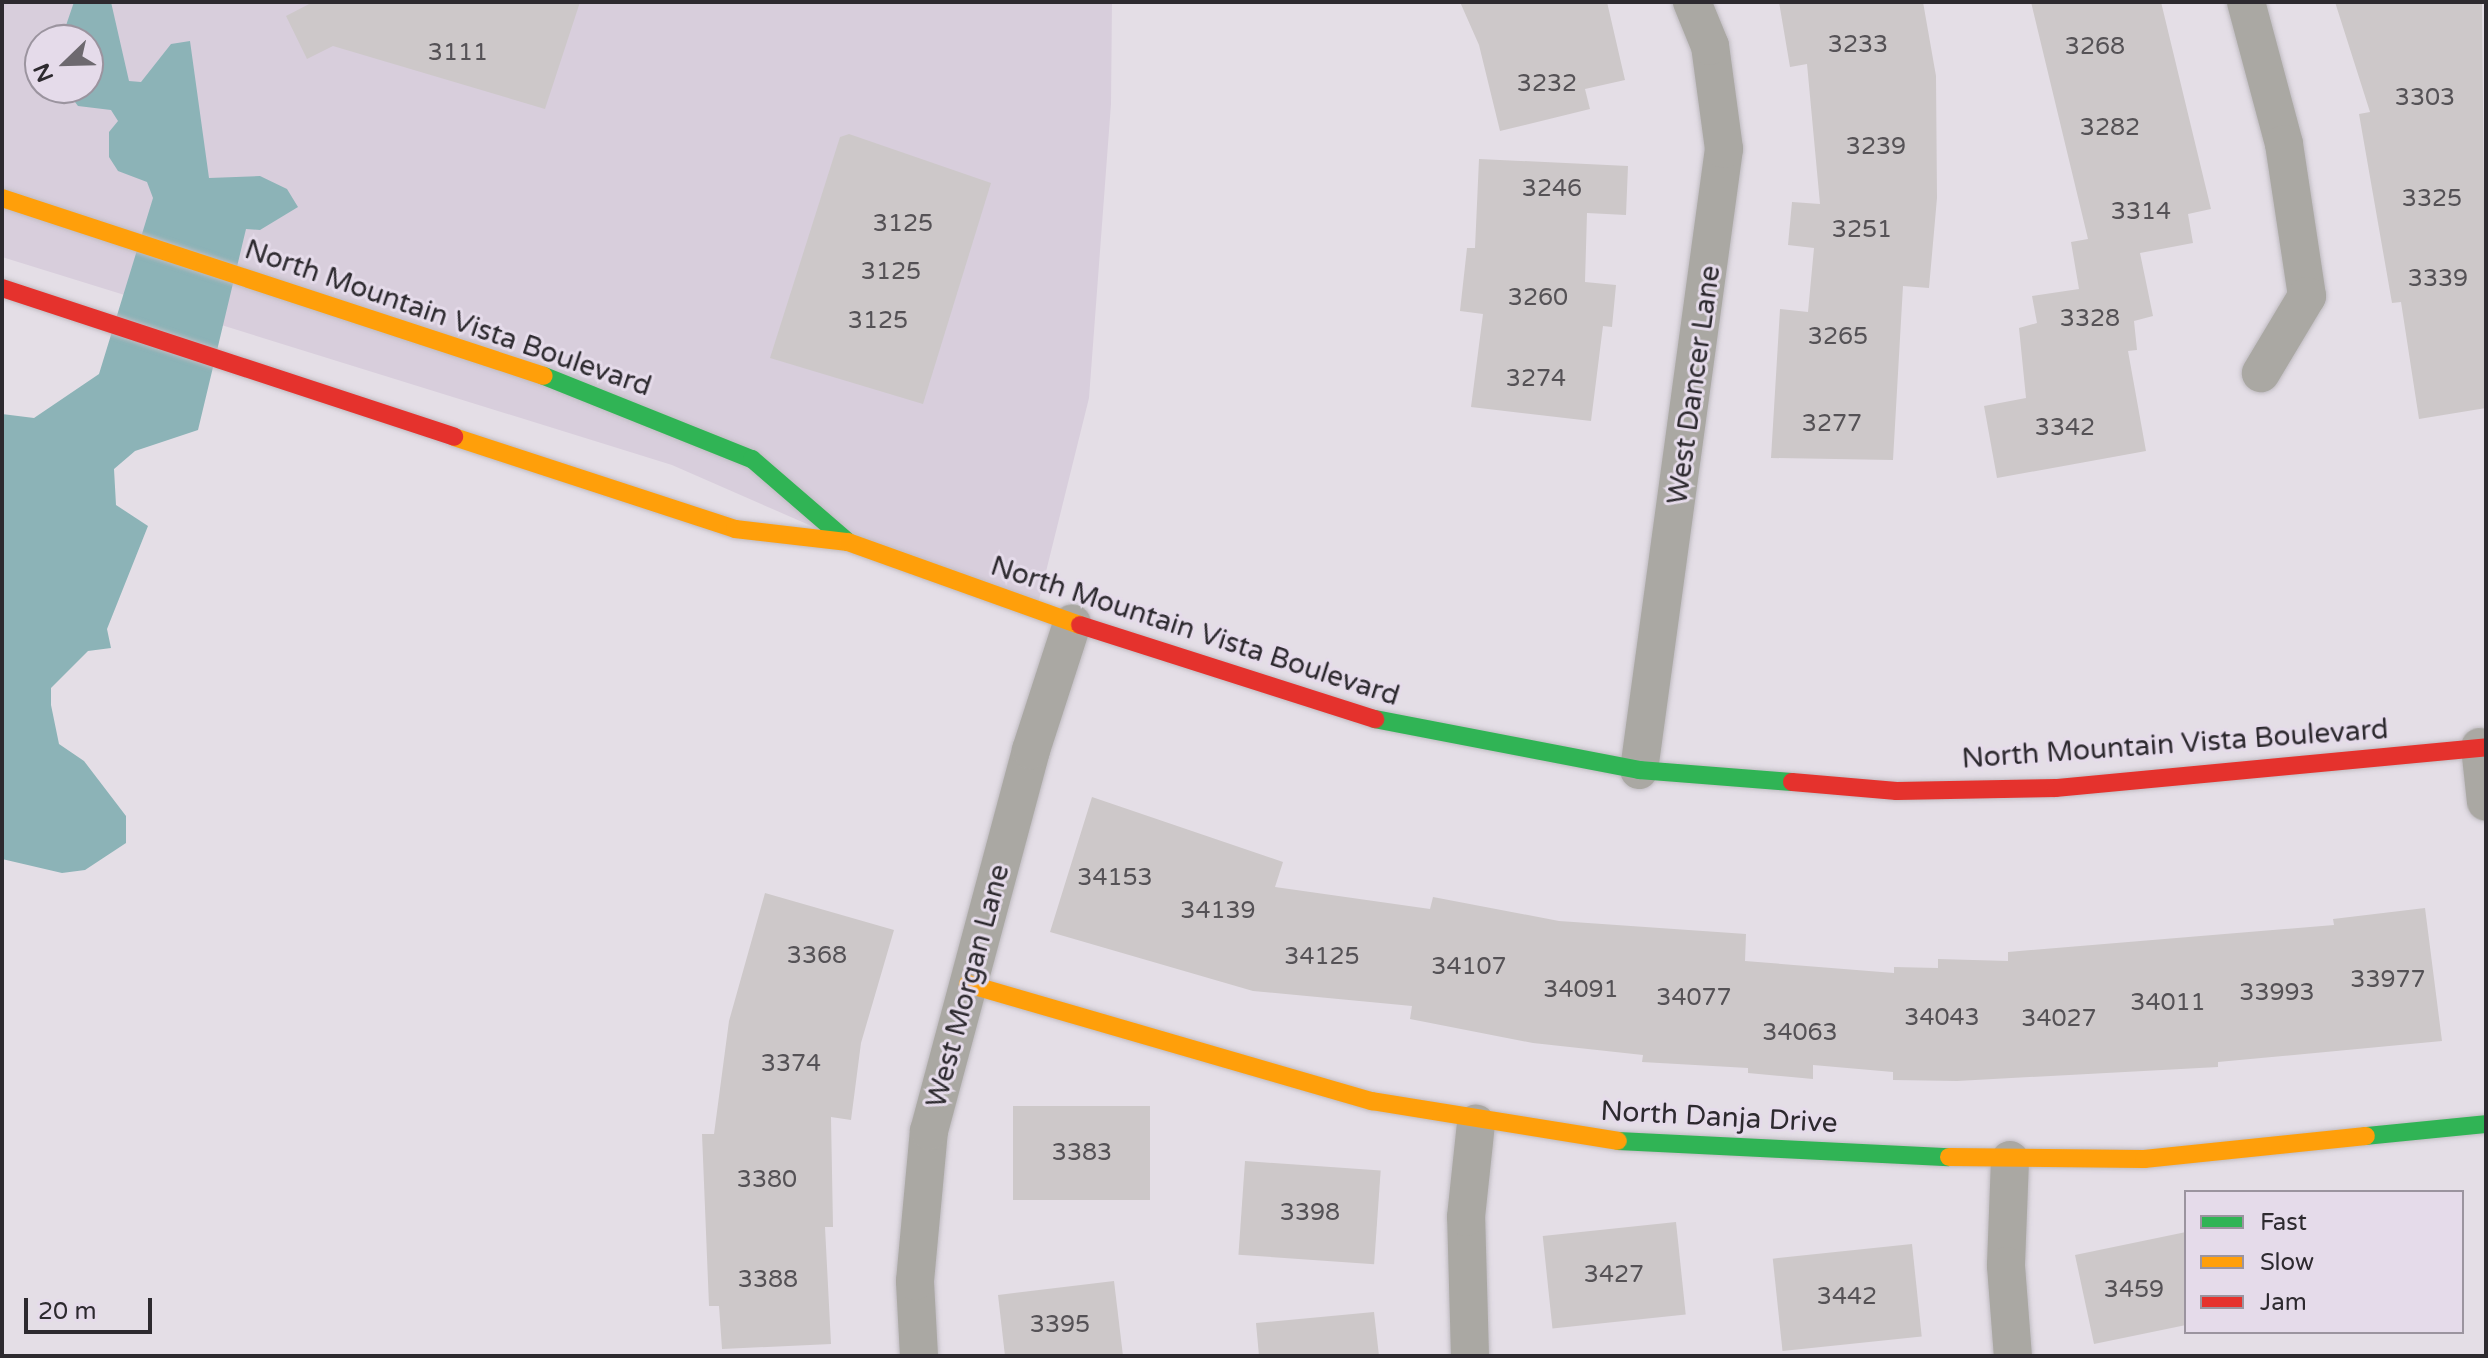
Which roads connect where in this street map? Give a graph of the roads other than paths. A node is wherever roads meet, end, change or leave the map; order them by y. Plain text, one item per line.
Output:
1 (1692, 2) edge
2 (2246, 2) edge
3 (9, 200) edge
4 (2, 288) edge
5 (2261, 373) dead end
6 (848, 542) junction
7 (1072, 624) junction
8 (2483, 747) edge
9 (1639, 770) junction
10 (2486, 802) edge
11 (968, 984) junction
12 (1476, 1124) junction
13 (2486, 1124) edge
14 (2010, 1160) junction
15 (919, 1356) edge
16 (1470, 1356) edge
17 (2013, 1356) edge

1 - 9 street, West Dancer Lane
2 - 5 street
3 - 6 street, North Mountain Vista Boulevard
4 - 6 street, North Mountain Vista Boulevard
6 - 7 street, North Mountain Vista Boulevard
7 - 9 street, North Mountain Vista Boulevard
7 - 11 street, West Morgan Lane
8 - 9 street, North Mountain Vista Boulevard
8 - 10 street
11 - 12 street, North Danja Drive
11 - 15 street, West Morgan Lane
12 - 14 street, North Danja Drive
12 - 16 street
13 - 14 street, North Danja Drive
14 - 17 street

